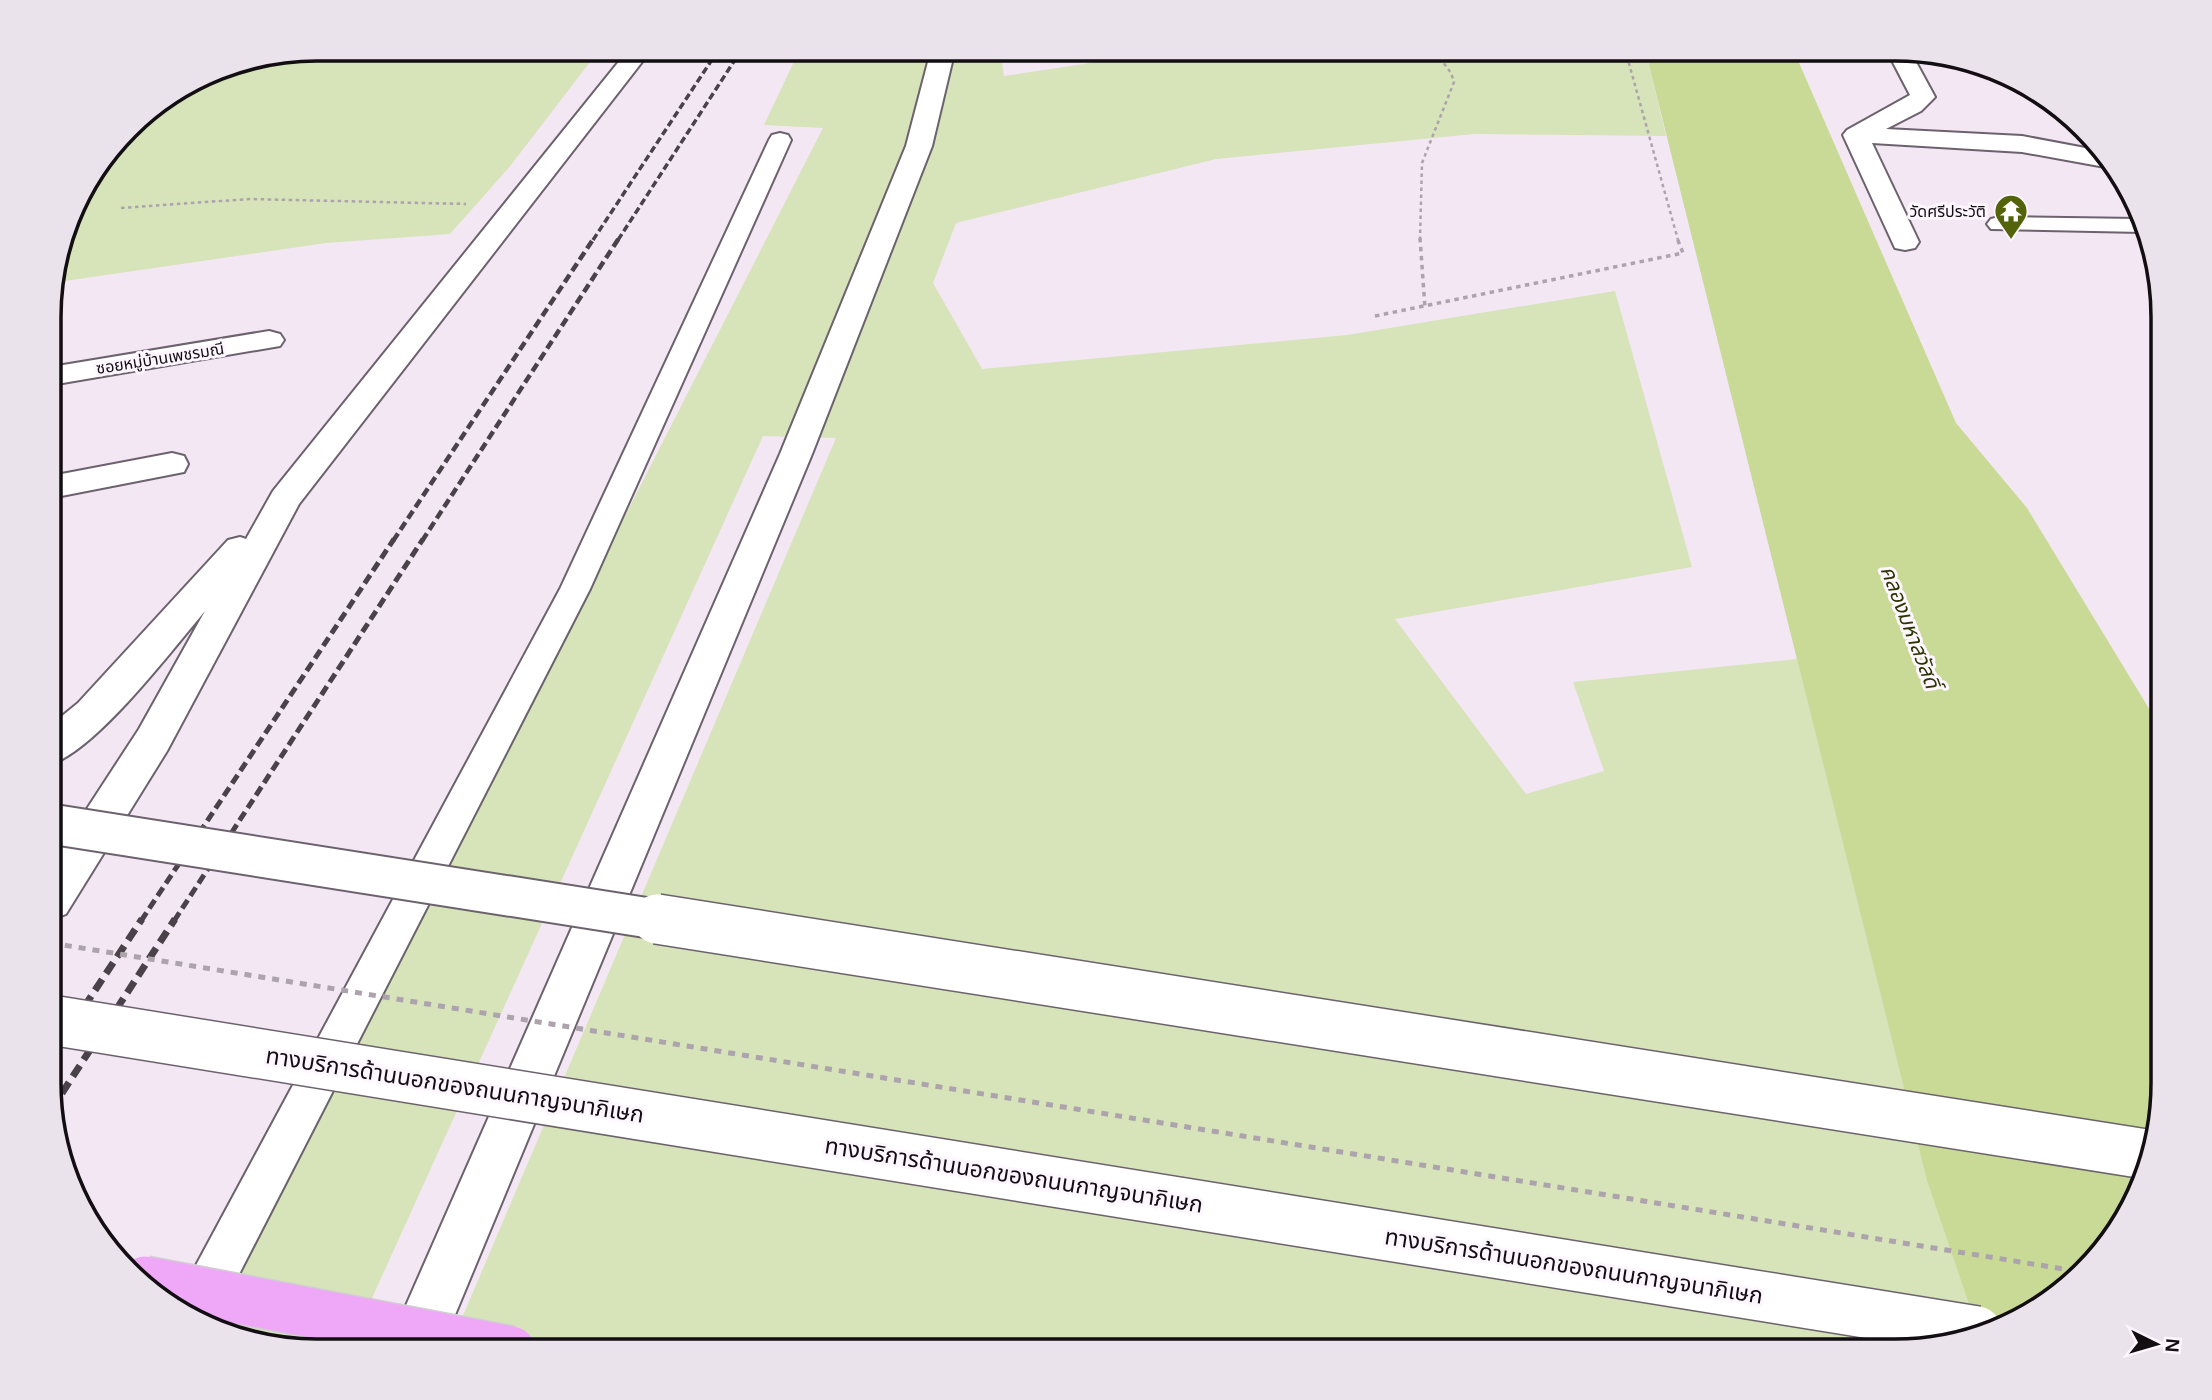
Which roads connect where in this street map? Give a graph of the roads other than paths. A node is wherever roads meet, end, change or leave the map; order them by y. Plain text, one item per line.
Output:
1 (632, 61) edge
2 (940, 61) edge
3 (1904, 62) edge
4 (1856, 135) junction
5 (780, 140) dead end
6 (2095, 157) edge
7 (1999, 224) dead end
8 (2134, 226) edge
9 (1905, 242) dead end
10 (269, 340) dead end
11 (61, 374) edge
12 (172, 464) dead end
13 (61, 485) edge
14 (285, 499) junction
15 (61, 740) edge
16 (61, 826) edge
17 (61, 885) edge
18 (61, 1022) edge
19 (2141, 1153) edge
20 (158, 1283) edge
21 (197, 1309) edge
22 (1965, 1329) edge
23 (418, 1339) edge
24 (448, 1339) edge

1 - 14 main road
2 - 23 main road
3 - 4 main road
4 - 6 main road
4 - 9 main road
5 - 21 lane
7 - 8 lane
10 - 11 main road, ซอยหมู่บ้านเพชรมณี
12 - 13 main road
14 - 15 main road
14 - 17 main road
16 - 19 main road, bridge
18 - 22 main road, ทางบริการด้านนอกของถนนกาญจนาภิเษก, bridge
20 - 24 highway, bridge

